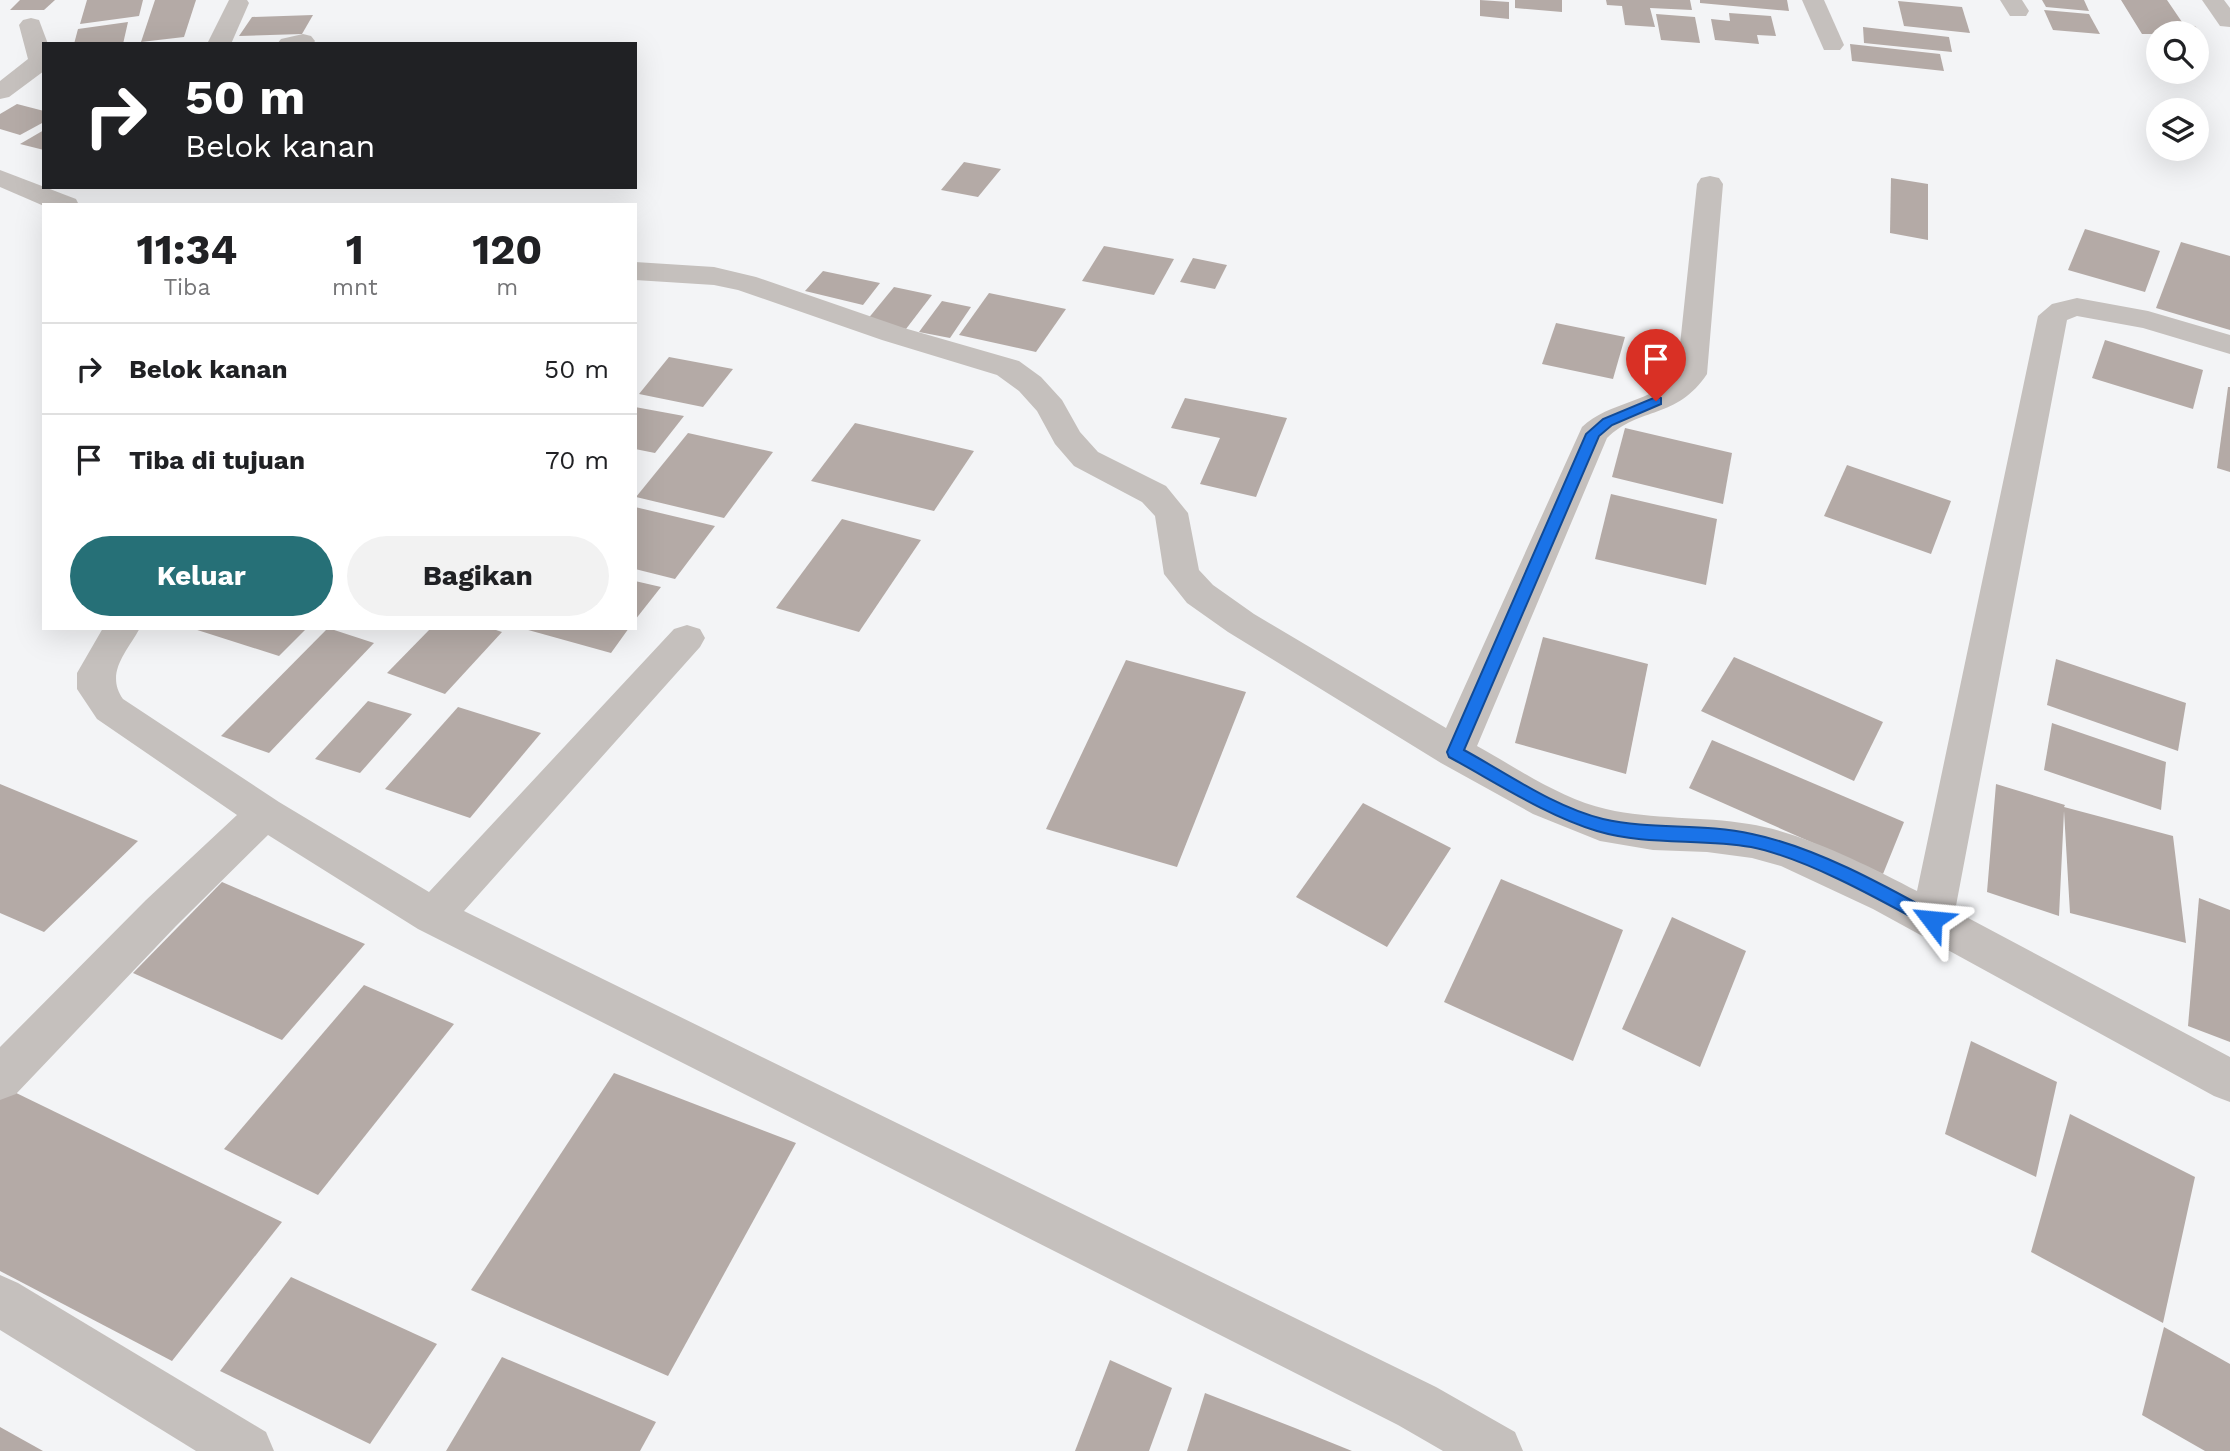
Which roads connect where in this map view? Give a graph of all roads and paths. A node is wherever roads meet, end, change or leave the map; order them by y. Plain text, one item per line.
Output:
1 (1813, 0) edge
2 (2213, 0) edge
3 (238, 3) dead end
4 (2228, 21) dead end
5 (31, 26) dead end
6 (220, 42) edge
7 (1832, 44) dead end
8 (42, 86) edge
9 (0, 93) edge
10 (0, 178) edge
11 (1710, 184) dead end
12 (61, 203) edge
13 (637, 271) edge
14 (2230, 345) edge
15 (121, 630) edge
16 (687, 638) dead end
17 (1455, 752) junction
18 (265, 813) junction
19 (433, 916) junction
20 (1932, 920) junction
21 (0, 1079) edge
22 (2230, 1081) edge
23 (0, 1301) edge
24 (247, 1451) edge
25 (1496, 1451) edge

1 - 7 street
2 - 4 street
3 - 6 street
5 - 9 street
8 - 9 street
10 - 12 street
11 - 17 street
13 - 17 street
14 - 20 street
15 - 18 street
16 - 19 street
17 - 20 street
18 - 19 street
18 - 21 street
19 - 25 street
20 - 22 street
23 - 24 street

